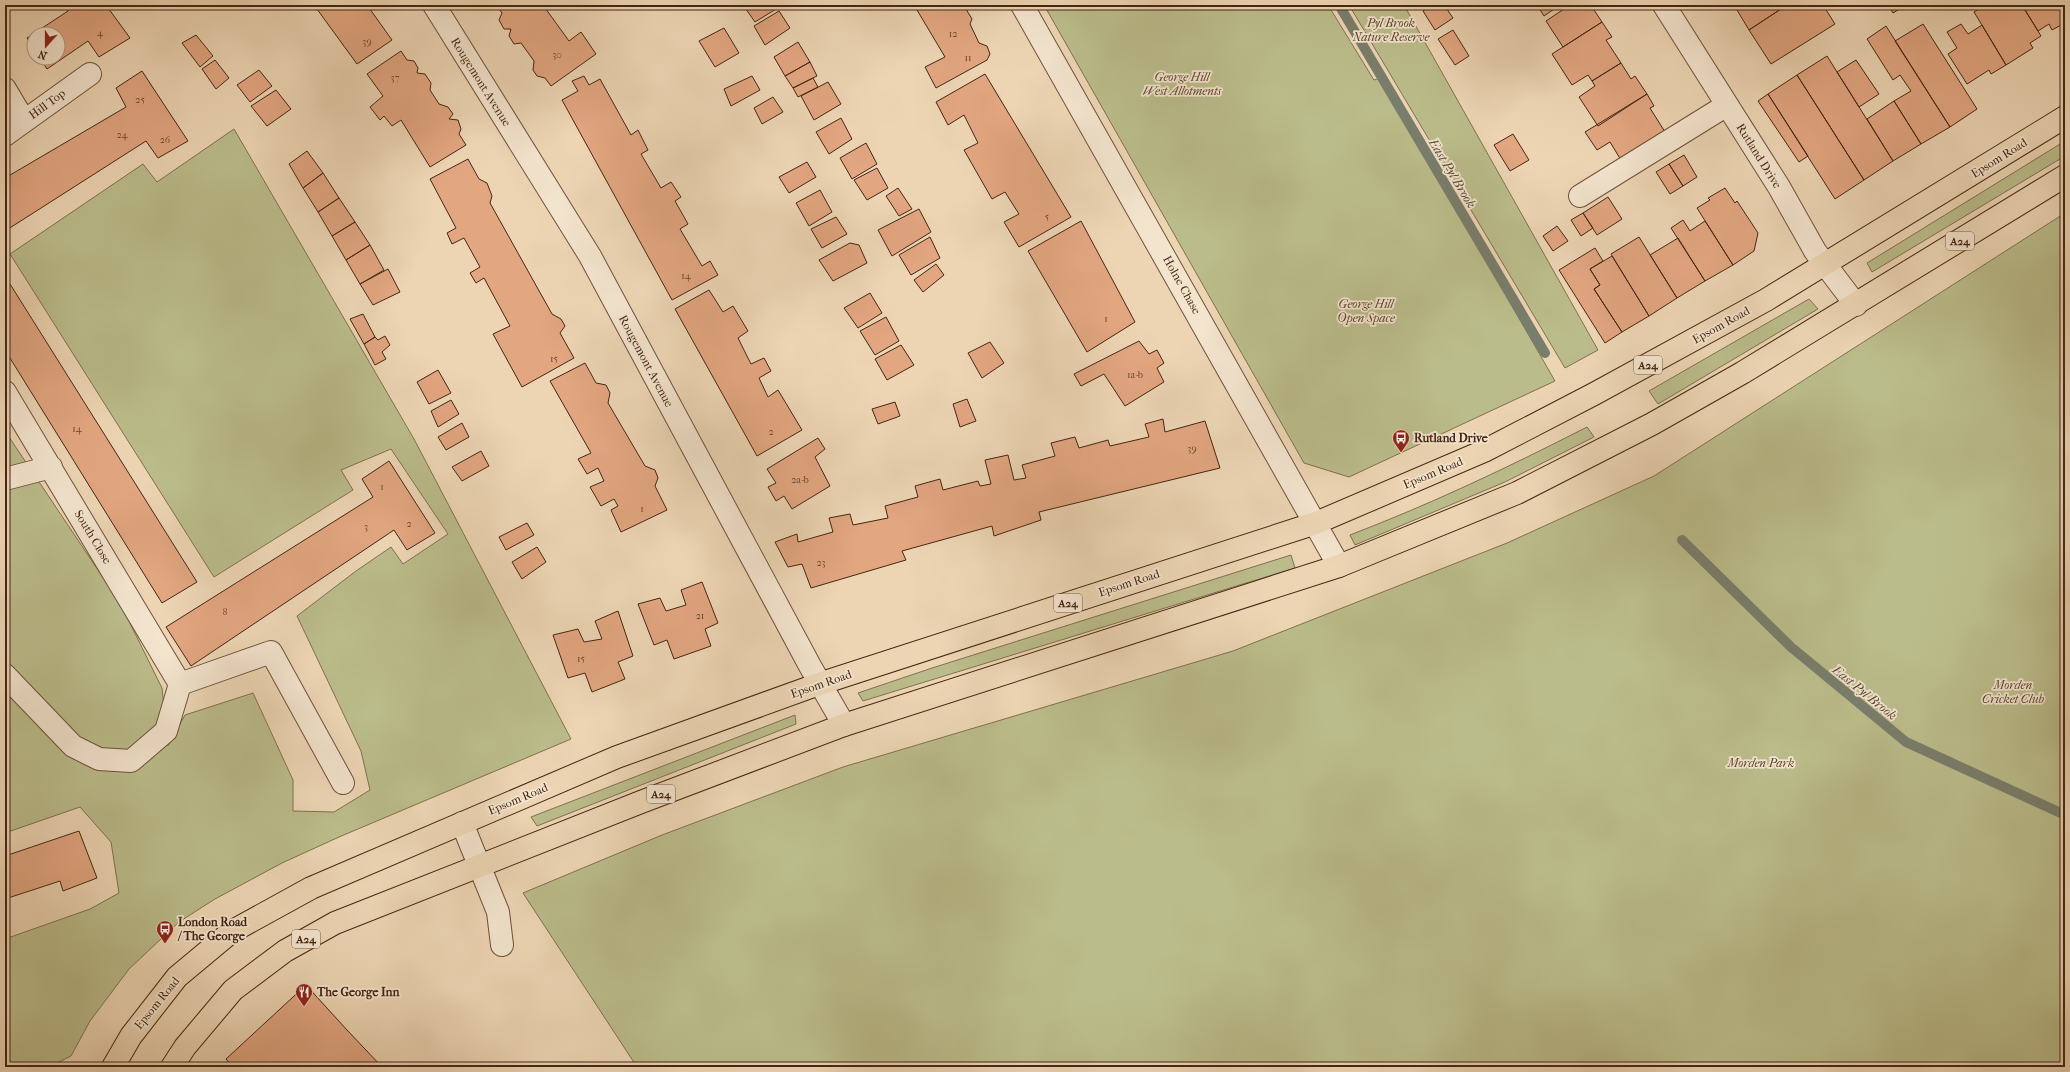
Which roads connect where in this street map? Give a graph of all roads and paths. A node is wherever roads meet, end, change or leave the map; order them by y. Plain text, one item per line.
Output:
1 (434, 5) edge
2 (1022, 5) edge
3 (1664, 5) edge
4 (90, 74) dead end
5 (5, 89) edge
6 (1727, 105) junction
7 (2065, 117) edge
8 (24, 121) junction
9 (5, 135) edge
10 (2065, 176) edge
11 (1580, 196) dead end
12 (1827, 265) junction
13 (1856, 305) junction
14 (5, 392) edge
15 (51, 467) junction
16 (5, 479) edge
17 (1316, 523) junction
18 (1339, 566) junction
19 (5, 675) edge
20 (180, 684) junction
21 (819, 684) junction
22 (844, 725) junction
23 (344, 783) dead end
24 (462, 823) junction
25 (479, 866) junction
26 (502, 945) dead end
27 (113, 1067) edge
28 (172, 1067) edge

1 - 21 street, Rougemont Avenue
2 - 17 street, Holne Chase
3 - 6 street, Rutland Drive
4 - 8 street, Hill Top
5 - 8 street
6 - 11 street
6 - 12 street, Rutland Drive
7 - 12 highway, Epsom Road / A24
8 - 9 street, Hill Top
10 - 13 highway, A24
12 - 13 street, Rutland Drive
12 - 17 highway, Epsom Road / A24
13 - 18 highway, A24
14 - 15 street, South Close
15 - 16 street
15 - 20 street, South Close
17 - 18 street, Holne Chase
17 - 21 highway, Epsom Road / A24
18 - 22 highway, A24
19 - 20 street
20 - 23 street
21 - 22 street, Rougemont Avenue
21 - 24 highway, Epsom Road / A24
22 - 25 highway, A24
24 - 25 street
24 - 27 highway, Epsom Road / A24
25 - 26 street
25 - 28 highway, A24

